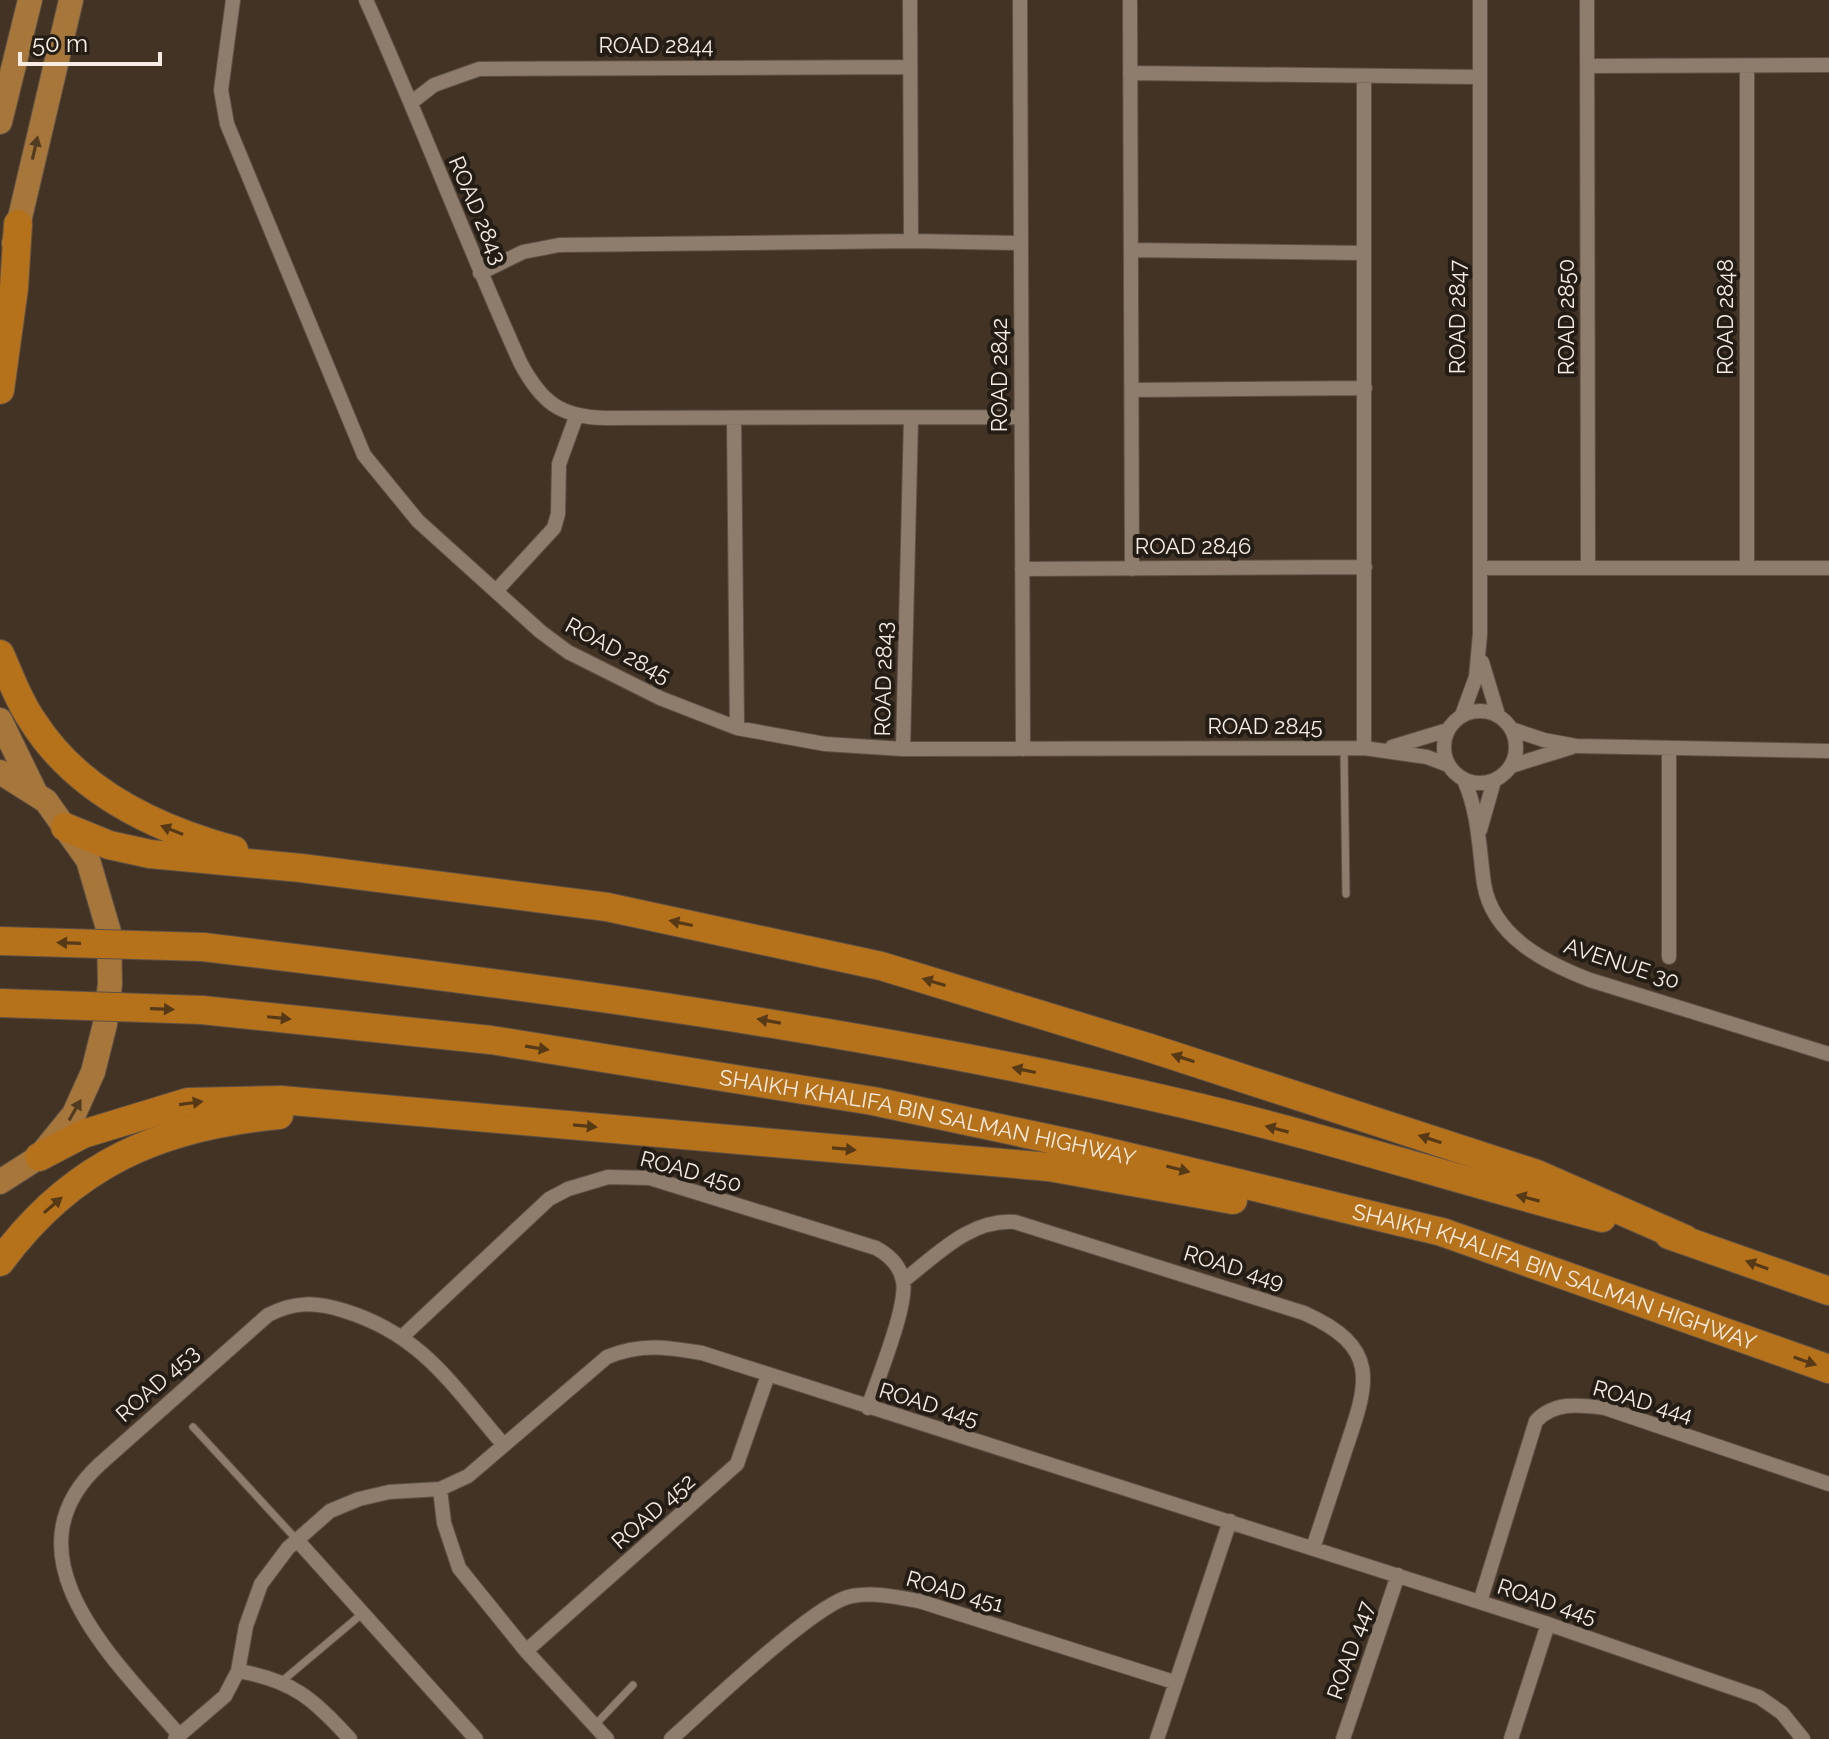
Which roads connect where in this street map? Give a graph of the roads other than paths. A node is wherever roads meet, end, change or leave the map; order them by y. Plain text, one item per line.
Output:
1 (30, 0) edge
2 (71, 0) edge
3 (233, 0) edge
4 (366, 0) edge
5 (910, 0) edge
6 (1020, 0) edge
7 (1480, 0) edge
8 (1587, 0) edge
9 (1130, 2) edge
10 (1829, 65) edge
11 (1588, 66) junction
12 (1747, 66) junction
13 (910, 67) junction
14 (1130, 73) junction
15 (1364, 76) junction
16 (1478, 77) junction
17 (412, 102) junction
18 (0, 122) edge
19 (18, 224) junction
20 (911, 241) junction
21 (1020, 243) junction
22 (1131, 250) junction
23 (1364, 253) junction
24 (480, 273) junction
25 (0, 321) edge
26 (1365, 388) junction
27 (0, 390) edge
28 (1133, 390) junction
29 (576, 417) junction
30 (1021, 417) junction
31 (734, 418) junction
32 (911, 419) junction
33 (1365, 567) junction
34 (1480, 568) junction
35 (1588, 568) junction
36 (1747, 568) junction
37 (1829, 568) edge
38 (1022, 569) junction
39 (1132, 569) junction
40 (496, 591) junction
41 (1480, 634) junction
42 (0, 654) edge
43 (1462, 715) junction
44 (1498, 715) junction
45 (0, 720) edge
46 (737, 728) junction
47 (1511, 729) junction
48 (1448, 730) junction
49 (1576, 746) junction
50 (1344, 748) junction
51 (1372, 748) junction
52 (903, 749) junction
53 (1023, 749) junction
54 (1669, 750) junction
55 (1829, 751) edge
56 (1448, 765) junction
57 (1511, 766) junction
58 (0, 772) edge
59 (1464, 780) junction
60 (1494, 781) junction
61 (36, 794) junction
62 (65, 827) junction
63 (1479, 834) junction
64 (301, 868) junction
65 (1346, 894) dead end
66 (0, 941) edge
67 (1669, 957) dead end
68 (0, 1003) edge
69 (1829, 1054) edge
70 (452, 1113) junction
71 (39, 1157) junction
72 (0, 1182) edge
73 (1685, 1239) junction
74 (0, 1262) edge
75 (1546, 1272) junction
76 (903, 1281) junction
77 (1829, 1291) edge
78 (403, 1336) junction
79 (1829, 1369) edge
80 (768, 1375) junction
81 (868, 1408) junction
82 (193, 1427) dead end
83 (502, 1443) junction
84 (1829, 1484) edge
85 (440, 1489) junction
86 (1230, 1521) junction
87 (297, 1540) junction
88 (1313, 1548) junction
89 (1398, 1575) junction
90 (1480, 1602) junction
91 (363, 1613) junction
92 (1548, 1624) junction
93 (526, 1651) junction
94 (238, 1671) junction
95 (281, 1682) junction
96 (1174, 1682) junction
97 (633, 1685) dead end
98 (595, 1725) junction
99 (177, 1737) edge
100 (350, 1739) edge
101 (476, 1739) edge
102 (607, 1739) edge
103 (671, 1739) edge
104 (1157, 1739) edge
105 (1343, 1739) edge
106 (1511, 1739) edge
107 (1803, 1739) edge

1 - 18 main road
19 -> 2 main road
3 - 40 street, ROAD 2845
4 - 17 street, ROAD 2843
5 - 13 street
6 - 21 street, ROAD 2842
7 - 16 street, ROAD 2847
8 - 11 street, ROAD 2850
9 - 14 street
10 - 12 street
11 - 12 street
11 - 35 street, ROAD 2850
12 - 36 street, ROAD 2848
13 - 17 street, ROAD 2844
13 - 20 street
14 - 15 street
14 - 22 street
15 - 16 street
15 - 23 street
16 - 34 street, ROAD 2847
17 - 24 street, ROAD 2843
19 - 25 main road
19 - 27 highway
20 - 21 street
20 - 24 street
21 - 30 street, ROAD 2842
22 - 23 street
22 - 28 street
23 - 26 street
24 - 29 street, ROAD 2843
26 - 28 street
26 - 33 street
28 - 39 street
29 - 31 street
29 - 40 street
30 - 32 street
30 - 38 street, ROAD 2842
31 - 32 street
31 - 46 street
32 - 52 street, ROAD 2843
33 - 39 street, ROAD 2846
33 - 51 street
34 - 35 street
34 - 41 street, ROAD 2847
35 - 36 street
36 - 37 street
38 - 39 street, ROAD 2846
38 - 53 street, ROAD 2842
40 - 46 street, ROAD 2845
41 - 43 street, ROAD 2847
41 - 44 street, ROAD 2847
64 -> 42 highway
43 - 44 street
43 - 48 street
44 - 47 street
45 - 61 main road
46 - 52 street, ROAD 2845
47 - 49 street
47 - 57 street
48 - 51 street, ROAD 2845
48 - 56 street
49 - 54 street
49 - 57 street
50 - 51 street, ROAD 2845
50 - 53 street, ROAD 2845
50 - 65 lane
51 - 56 street, ROAD 2845
52 - 53 street, ROAD 2845
54 - 55 street
54 - 67 street
56 - 59 street
57 - 60 street
58 - 61 main road
59 - 60 street
59 - 63 street, AVENUE 30
60 - 63 street, AVENUE 30
61 - 62 main road
62 - 64 highway
71 -> 62 main road
63 - 69 street, AVENUE 30
73 -> 64 highway
73 -> 66 highway, bridge
68 -> 75 highway, SHAIKH KHALIFA BIN SALMAN HIGHWAY, bridge
71 -> 70 highway
74 -> 70 highway
70 -> 75 highway
71 - 72 main road
77 -> 73 highway
75 -> 79 highway, SHAIKH KHALIFA BIN SALMAN HIGHWAY
76 - 78 street, ROAD 450
76 - 81 street
76 - 88 street, ROAD 449
78 - 83 street, ROAD 453
78 - 99 street, ROAD 453
80 - 81 street, ROAD 445
80 - 83 street, ROAD 445
80 - 93 street, ROAD 452
81 - 86 street, ROAD 445
82 - 87 lane
83 - 85 street, ROAD 445
84 - 90 street, ROAD 444
85 - 87 street, ROAD 445
85 - 93 street
86 - 88 street, ROAD 445
86 - 96 street
87 - 91 street
87 - 94 street, ROAD 445
88 - 89 street, ROAD 445
89 - 90 street, ROAD 445
89 - 105 street, ROAD 447
90 - 92 street, ROAD 445
91 - 95 lane
91 - 101 street
92 - 106 street
92 - 107 street, ROAD 445
93 - 98 street
94 - 95 street
94 - 99 street, ROAD 445
95 - 100 street
96 - 103 street, ROAD 451
96 - 104 street
97 - 98 lane
98 - 102 street

